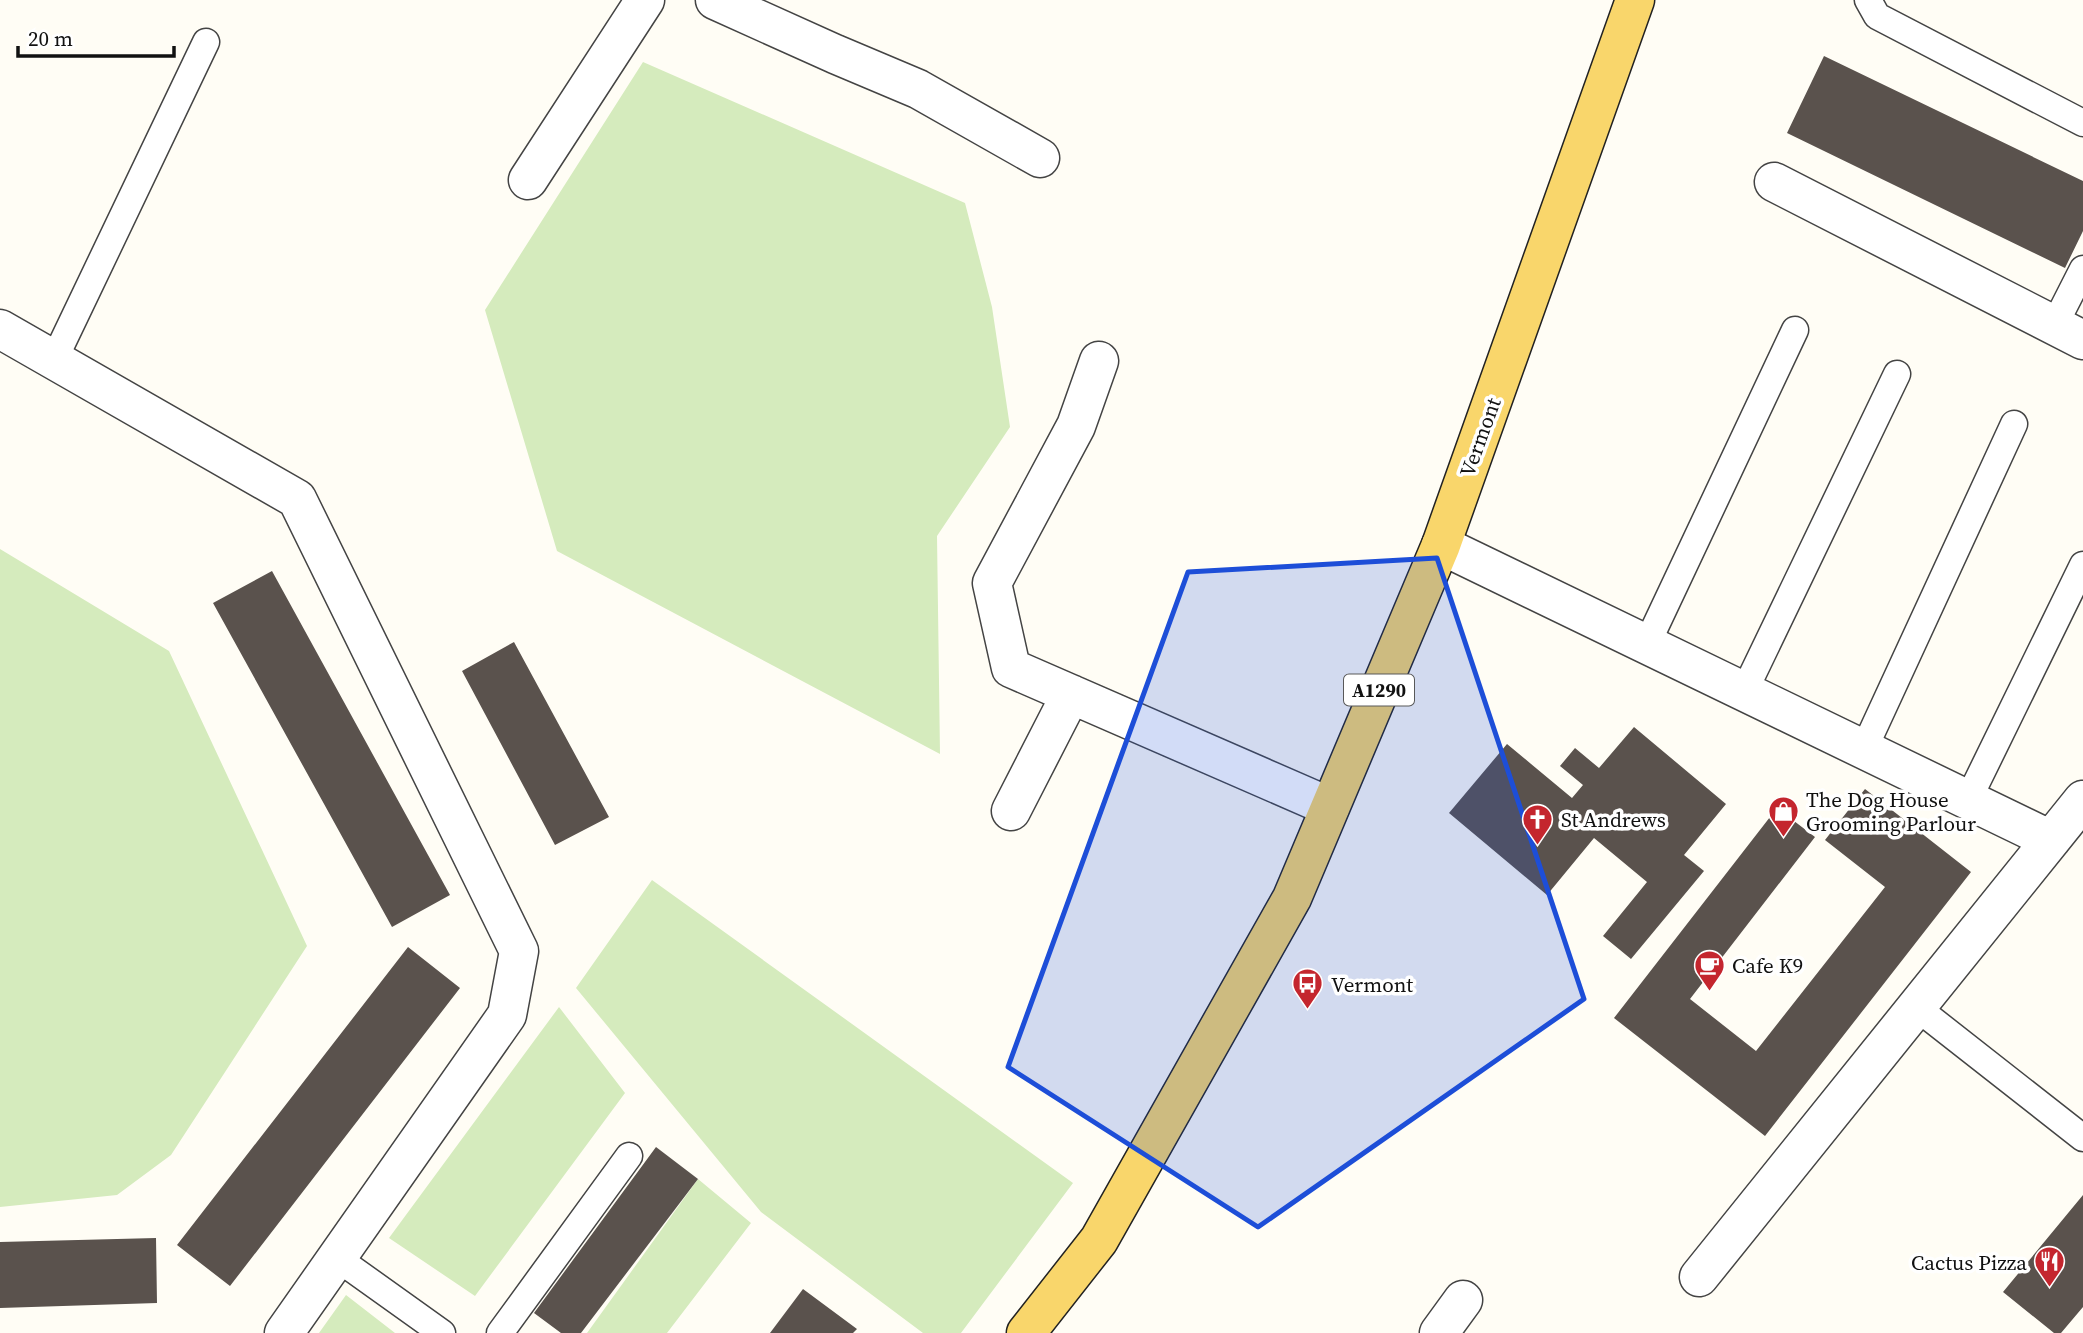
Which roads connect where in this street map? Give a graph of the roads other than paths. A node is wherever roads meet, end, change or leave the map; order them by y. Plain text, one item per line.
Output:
1 (645, 0) edge
2 (715, 0) edge
3 (1635, 0) edge
4 (1868, 0) edge
5 (206, 42) dead end
6 (2083, 123) edge
7 (1041, 158) dead end
8 (528, 180) dead end
9 (1774, 182) dead end
10 (2083, 270) edge
11 (0, 329) edge
12 (1795, 330) dead end
13 (2069, 333) edge
14 (54, 360) junction
15 (1099, 361) dead end
16 (1897, 374) dead end
17 (2014, 424) dead end
18 (1441, 545) junction
19 (2083, 565) edge
20 (1647, 644) junction
21 (1744, 692) junction
22 (1071, 694) junction
23 (1864, 749) junction
24 (1968, 800) junction
25 (2083, 800) edge
26 (1330, 807) junction
27 (1011, 811) dead end
28 (2051, 840) junction
29 (1916, 1007) junction
30 (2083, 1138) edge
31 (629, 1156) dead end
32 (337, 1258) junction
33 (1699, 1277) dead end
34 (1463, 1300) dead end
35 (1039, 1328) edge
36 (284, 1333) edge
37 (442, 1333) edge
38 (500, 1333) edge
39 (1440, 1333) edge

1 - 8 street
2 - 7 street
3 - 18 main road, Vermont / A1290
4 - 6 lane
5 - 14 lane
9 - 13 street
10 - 13 lane
11 - 14 street
12 - 20 lane
14 - 32 street
15 - 22 street
16 - 21 lane
17 - 23 lane
18 - 20 street
18 - 26 main road, Vermont / A1290
19 - 24 lane
20 - 21 street
21 - 23 street
22 - 26 street
22 - 27 street
23 - 24 street
24 - 28 street
25 - 28 street
26 - 35 main road, Vermont / A1290
28 - 29 street
29 - 30 lane
29 - 33 street
31 - 38 lane
32 - 36 street
32 - 37 lane
34 - 39 street

